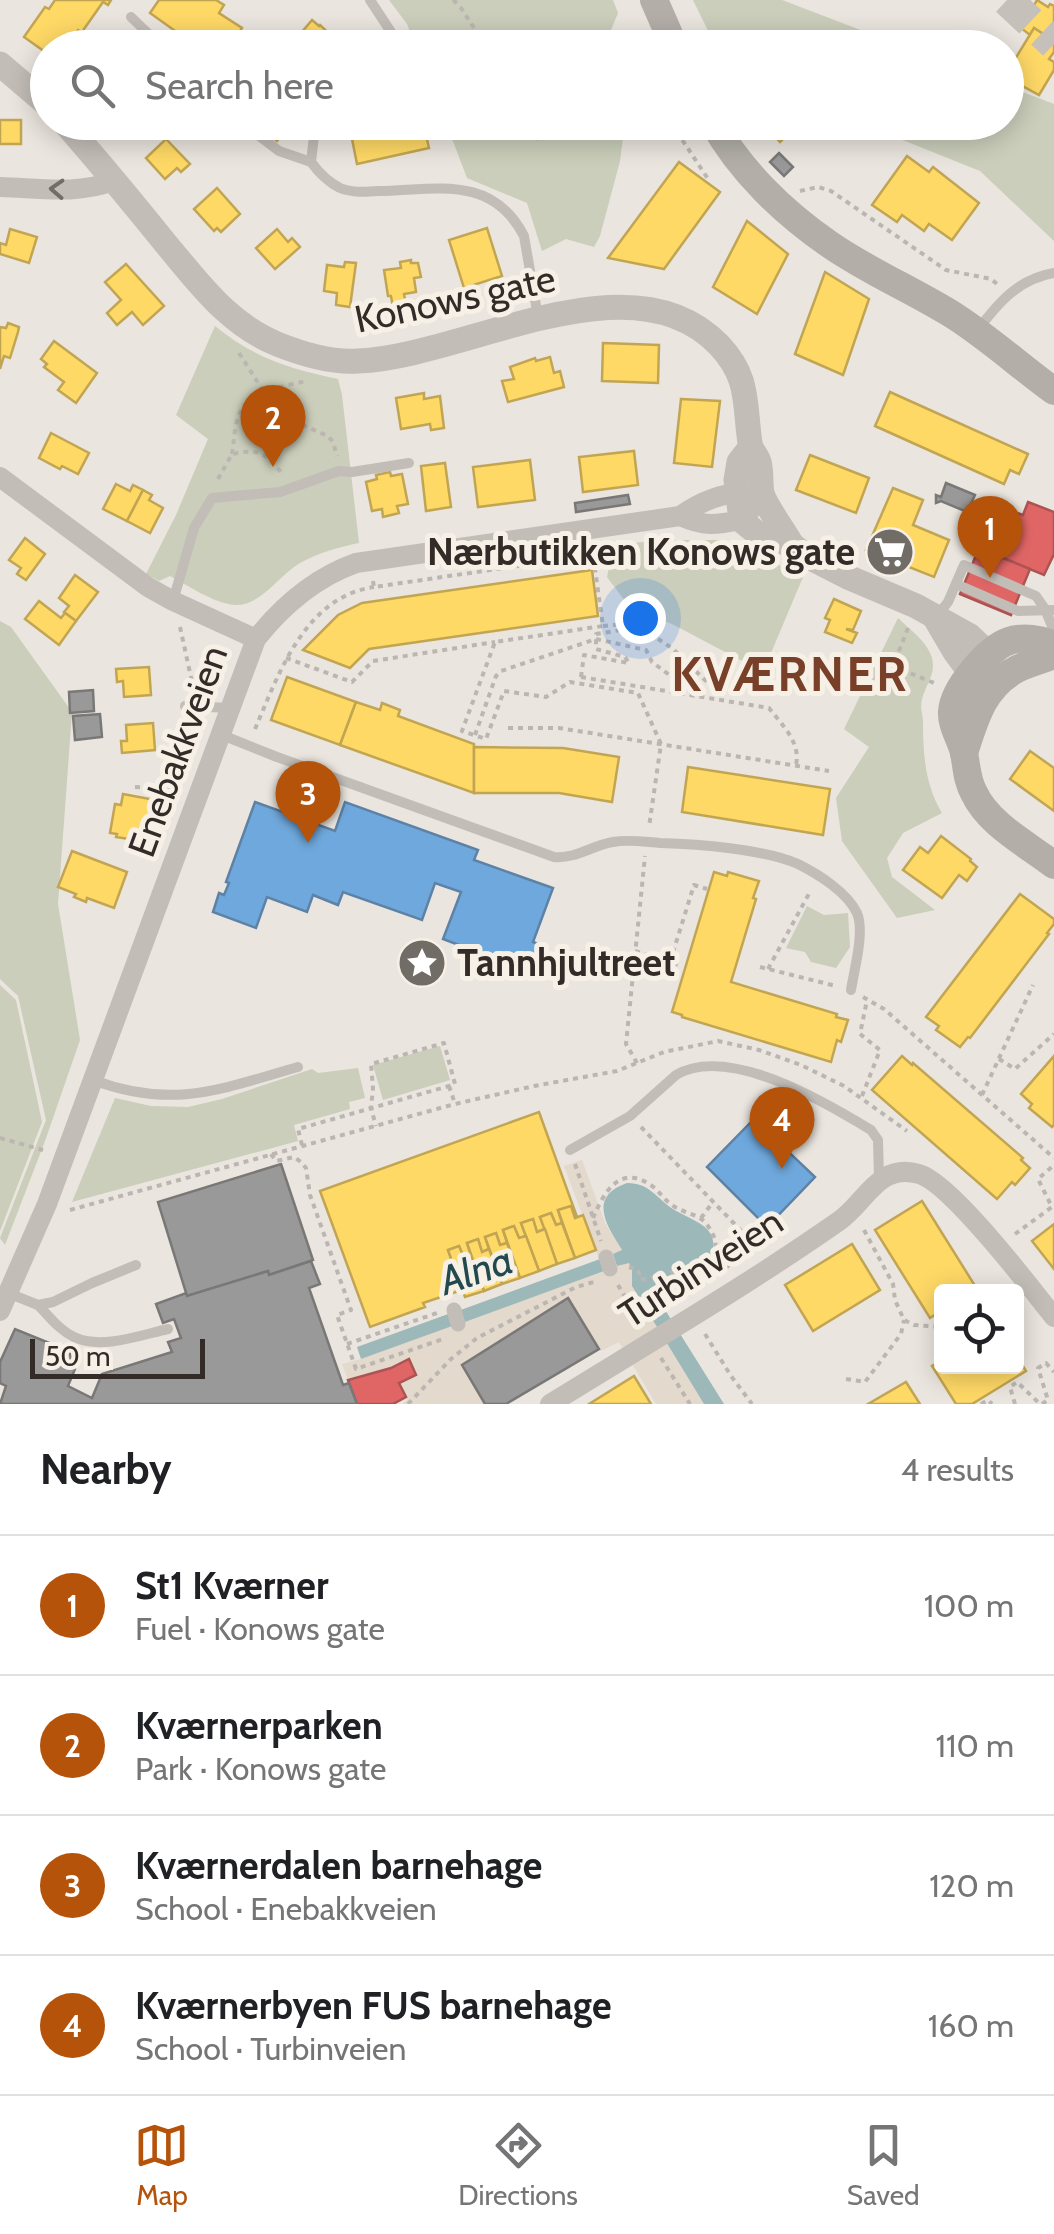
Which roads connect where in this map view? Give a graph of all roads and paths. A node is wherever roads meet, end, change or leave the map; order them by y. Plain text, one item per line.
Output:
1 (370, 0) edge
2 (453, 0) edge
3 (654, 0) edge
4 (132, 17) dead end
5 (145, 30) edge
6 (390, 30) edge
7 (477, 30) edge
8 (668, 30) edge
9 (0, 64) edge
10 (30, 90) edge
11 (79, 140) edge
12 (265, 140) edge
13 (314, 140) edge
14 (681, 140) edge
15 (723, 140) edge
16 (311, 162) junction
17 (708, 179) dead end
18 (113, 181) junction
19 (0, 187) edge
20 (782, 206) junction
21 (1054, 273) edge
22 (1008, 294) junction
23 (538, 318) junction
24 (977, 332) junction
25 (239, 352) dead end
26 (315, 378) dead end
27 (1054, 391) edge
28 (264, 392) junction
29 (232, 454) junction
30 (409, 463) dead end
31 (339, 471) junction
32 (0, 477) edge
33 (286, 490) junction
34 (750, 494) junction
35 (212, 498) junction
36 (680, 516) junction
37 (742, 520) junction
38 (792, 545) junction
39 (372, 576) dead end
40 (956, 584) junction
41 (374, 587) junction
42 (175, 609) junction
43 (1050, 610) edge
44 (923, 620) junction
45 (603, 626) junction
46 (640, 627) junction
47 (1054, 632) edge
48 (256, 639) junction
49 (596, 639) junction
50 (495, 642) junction
51 (1054, 645) edge
52 (1054, 655) edge
53 (286, 658) junction
54 (986, 670) junction
55 (672, 677) dead end
56 (580, 679) junction
57 (707, 682) dead end
58 (939, 684) dead end
59 (185, 706) dead end
60 (198, 706) junction
61 (231, 708) junction
62 (508, 728) dead end
63 (253, 732) dead end
64 (222, 735) junction
65 (475, 736) junction
66 (661, 744) junction
67 (796, 766) junction
68 (829, 771) dead end
69 (135, 787) dead end
70 (179, 789) dead end
71 (646, 841) junction
72 (1054, 865) edge
73 (818, 876) junction
74 (707, 889) dead end
75 (635, 952) junction
76 (670, 962) junction
77 (680, 965) dead end
78 (760, 966) dead end
79 (768, 969) junction
80 (1033, 985) dead end
81 (850, 990) junction
82 (867, 1000) junction
83 (1054, 1034) edge
84 (999, 1059) junction
85 (636, 1063) junction
86 (298, 1067) dead end
87 (93, 1080) junction
88 (450, 1086) junction
89 (982, 1095) junction
90 (862, 1098) junction
91 (455, 1104) junction
92 (371, 1108) junction
93 (630, 1116) junction
94 (376, 1126) junction
95 (907, 1131) dead end
96 (0, 1138) edge
97 (302, 1146) junction
98 (570, 1150) dead end
99 (48, 1152) dead end
100 (270, 1154) junction
101 (1054, 1158) edge
102 (574, 1163) dead end
103 (1054, 1165) edge
104 (879, 1179) junction
105 (713, 1202) junction
106 (47, 1204) junction
107 (593, 1218) junction
108 (700, 1218) junction
109 (864, 1230) dead end
110 (1015, 1234) dead end
111 (712, 1261) junction
112 (136, 1265) dead end
113 (609, 1266) junction
114 (732, 1290) junction
115 (4, 1302) edge
116 (38, 1305) junction
117 (1054, 1317) edge
118 (456, 1318) dead end
119 (687, 1319) junction
120 (904, 1320) junction
121 (934, 1327) edge
122 (168, 1328) dead end
123 (347, 1344) junction
124 (466, 1347) junction
125 (1054, 1372) edge
126 (846, 1380) dead end
127 (408, 1404) edge
128 (550, 1404) edge
129 (752, 1404) edge
130 (981, 1404) edge
131 (992, 1404) edge
132 (1015, 1404) edge
133 (1041, 1404) edge

1 - 6 lane
2 - 7 path
3 - 8 main road
4 - 5 lane
9 - 10 street
11 - 18 street, Konows gate
12 - 16 lane
13 - 16 lane
14 - 17 path
15 - 20 main road
16 - 23 lane
18 -> 19 street
18 - 23 street, Konows gate
20 - 22 path
20 - 24 main road
21 - 22 lane
22 - 24 lane
23 - 34 street, Konows gate
24 - 27 main road
25 - 28 path
26 - 28 path
28 - 29 path
28 - 31 path
29 - 33 path
29 - 35 path
30 - 31 lane
31 - 33 lane
32 - 42 street
33 - 35 lane
34 - 36 street, Enebakkveien
34 - 37 street, Konows gate
34 - 38 street, Konows gate
35 - 42 lane
36 - 37 street, Enebakkveien
36 - 48 street, Enebakkveien
37 - 38 street, Konows gate
38 - 44 street, Konows gate
39 - 41 path
40 - 43 lane
40 - 43 lane
40 - 44 lane
41 - 45 path
41 - 53 path
42 - 48 street
42 - 60 path
43 - 47 lane
44 - 54 street
44 - 58 path
45 - 46 path
45 - 50 path
46 - 49 path
46 - 57 path
48 - 61 street, Enebakkveien
49 - 55 path
49 - 56 path
49 - 65 path
50 - 53 path
50 - 65 path
51 - 54 main road
52 - 54 main road
53 - 63 path
54 - 72 main road
56 - 65 path
56 - 66 path
56 - 67 path
59 - 60 lane
60 - 61 lane
61 - 64 street, Enebakkveien
62 - 66 path
64 - 71 lane
64 - 87 street, Enebakkveien
66 - 67 path
66 - 71 path
67 - 68 path
69 - 70 path
71 - 73 lane
71 - 75 path
73 - 79 path
73 - 81 lane
74 - 76 path
75 - 76 path
75 - 85 path
76 - 77 path
78 - 79 path
79 - 81 path
80 - 84 path
81 - 82 path
82 - 89 path
82 - 90 path
83 - 84 path
84 - 89 path
85 - 90 path
85 - 91 path
86 - 87 lane
87 - 106 street, Enebakkveien
88 - 91 path
88 - 92 path
88 - 92 path
89 - 101 path
90 - 95 path
91 - 94 path
92 - 94 path
92 - 97 path
93 - 98 lane
93 - 104 lane
93 - 105 path
94 - 97 path
96 - 99 path
97 - 100 path
100 - 106 path
100 - 123 path
102 - 107 path
103 - 110 path
104 - 114 street, Turbinveien
104 - 117 street
105 - 108 path
105 - 114 path
106 - 115 street, Enebakkveien
107 - 108 path
107 - 113 path
108 - 111 path
109 - 120 path
111 - 113 path
111 - 119 path
112 - 116 lane
113 - 124 path
114 - 119 street, Turbinveien
115 - 116 lane
116 - 122 lane
118 - 123 path
119 - 128 street, Turbinveien
119 - 129 path
120 - 121 path
120 - 126 path
123 - 124 path
124 - 127 path
125 - 133 path
130 - 131 path
132 - 133 path

